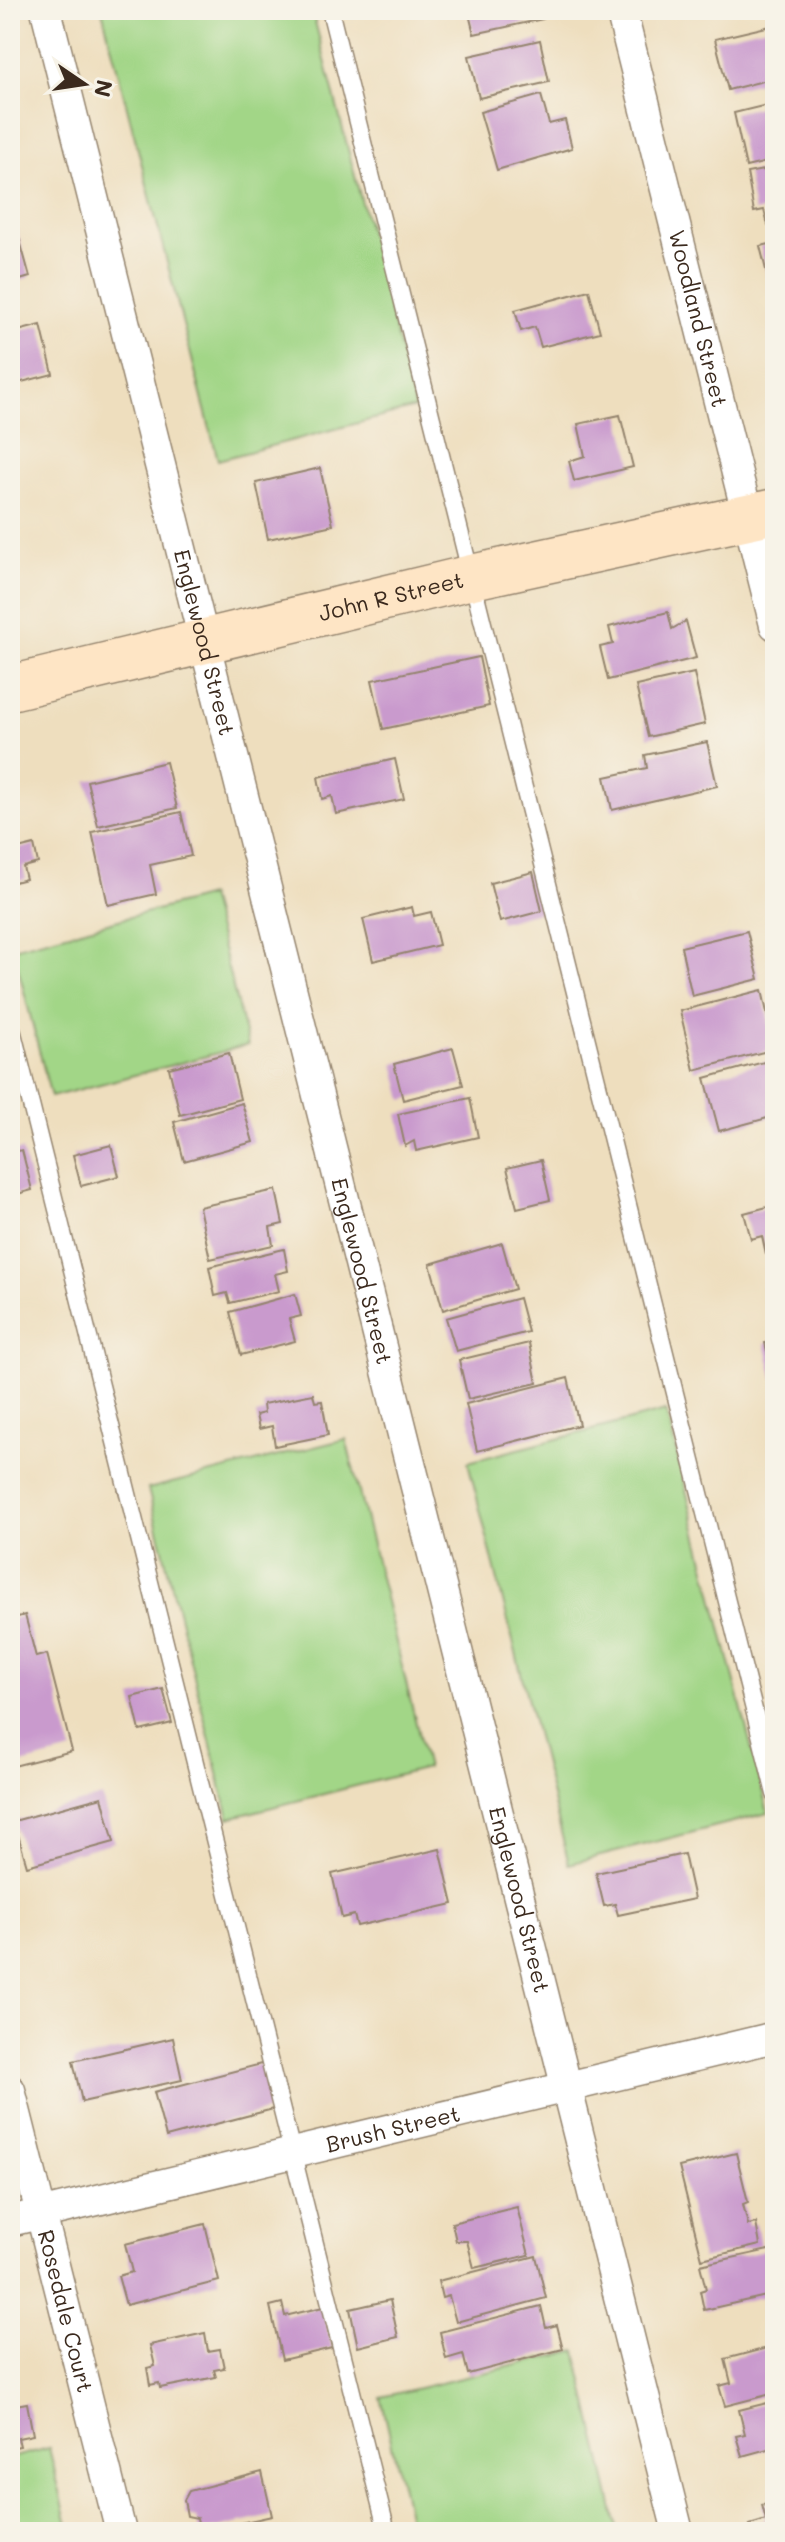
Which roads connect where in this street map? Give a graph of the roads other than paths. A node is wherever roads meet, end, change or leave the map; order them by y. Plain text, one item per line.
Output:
1 (46, 10) edge
2 (330, 10) edge
3 (621, 10) edge
4 (762, 515) edge
5 (472, 577) junction
6 (775, 625) edge
7 (204, 641) junction
8 (10, 688) edge
9 (10, 1021) edge
10 (775, 1794) edge
11 (775, 2037) edge
12 (567, 2087) junction
13 (10, 2090) edge
14 (293, 2154) junction
15 (41, 2214) junction
16 (10, 2221) edge
17 (121, 2532) edge
18 (387, 2532) edge
19 (678, 2532) edge

1 - 7 street, Englewood Street
2 - 5 lane
3 - 4 street, Woodland Street
4 - 5 street, John R Street
4 - 6 street, Woodland Street
5 - 7 street, John R Street
5 - 10 lane
7 - 8 street, John R Street
7 - 12 street, Englewood Street
9 - 14 lane
11 - 12 street, Brush Street
12 - 14 street, Brush Street
12 - 19 street, Englewood Street
13 - 15 street, Rosedale Court
14 - 15 street, Brush Street
14 - 18 lane
15 - 16 street, Brush Street
15 - 17 street, Rosedale Court

